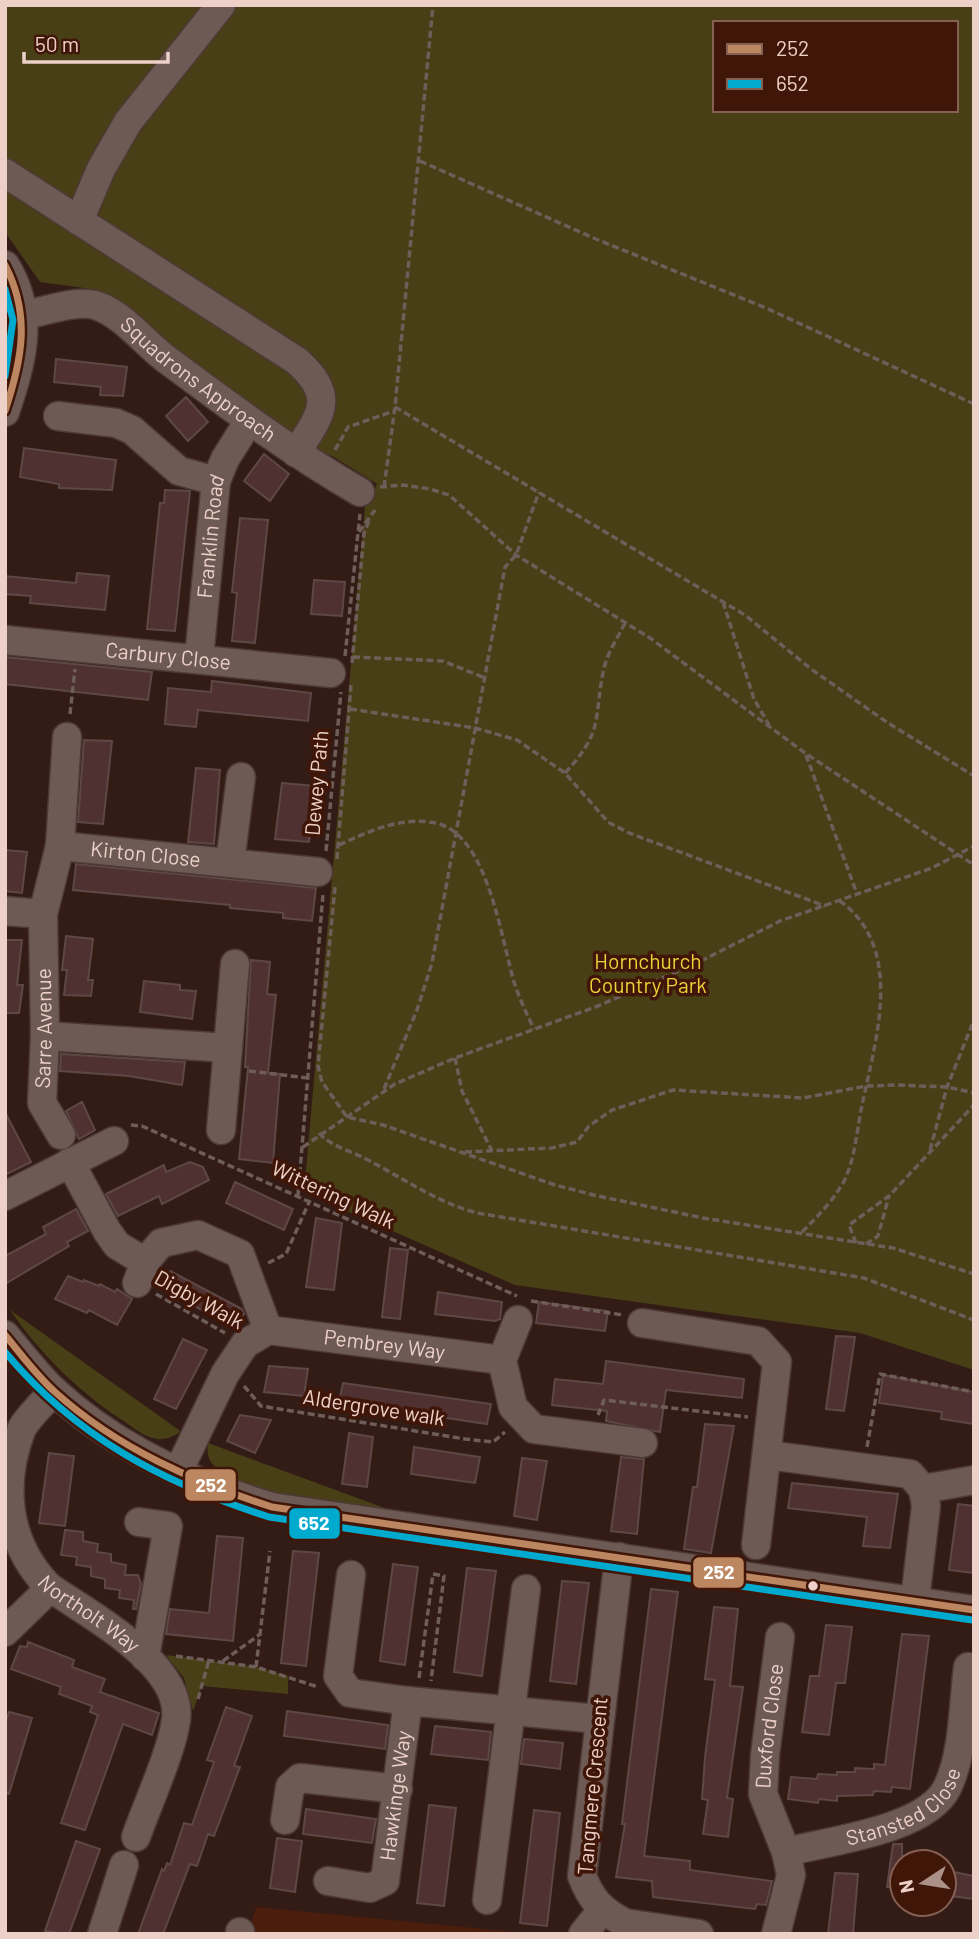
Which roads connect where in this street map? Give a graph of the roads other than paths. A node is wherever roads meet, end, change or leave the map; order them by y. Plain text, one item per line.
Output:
1 (222, 5) edge
2 (5, 173) edge
3 (79, 221) junction
4 (5, 265) edge
5 (24, 315) junction
6 (5, 412) edge
7 (58, 416) dead end
8 (249, 421) junction
9 (296, 453) junction
10 (216, 481) junction
11 (375, 495) road end
12 (5, 640) edge
13 (200, 658) junction
14 (345, 672) road end
15 (67, 737) road end
16 (241, 777) dead end
17 (60, 846) junction
18 (230, 862) junction
19 (328, 873) road end
20 (5, 911) edge
21 (43, 914) junction
22 (235, 964) dead end
23 (45, 1036) junction
24 (227, 1058) junction
25 (221, 1130) dead end
26 (116, 1132) road end
27 (61, 1135) dead end
28 (70, 1162) junction
29 (5, 1196) edge
30 (518, 1320) dead end
31 (650, 1324) road end
32 (5, 1335) edge
33 (257, 1337) junction
34 (502, 1360) junction
35 (54, 1391) junction
36 (643, 1443) dead end
37 (768, 1455) junction
38 (178, 1472) junction
39 (974, 1480) edge
40 (923, 1489) junction
41 (6, 1514) edge
42 (139, 1522) dead end
43 (756, 1545) dead end
44 (619, 1557) junction
45 (351, 1575) dead end
46 (48, 1586) junction
47 (526, 1589) dead end
48 (915, 1600) junction
49 (974, 1610) edge
50 (5, 1632) edge
51 (780, 1637) dead end
52 (146, 1651) junction
53 (968, 1667) dead end
54 (418, 1701) junction
55 (509, 1711) junction
56 (597, 1719) junction
57 (398, 1789) junction
58 (285, 1820) dead end
59 (136, 1837) dead end
60 (786, 1852) junction
61 (124, 1865) dead end
62 (328, 1881) dead end
63 (487, 1900) dead end
64 (601, 1910) junction
65 (102, 1934) edge
66 (583, 1934) edge
67 (699, 1934) edge
68 (776, 1934) edge

1 - 3 street
2 - 3 street
3 - 9 street
4 - 5 street
5 - 6 street
5 - 8 street, Squadrons Approach
7 - 10 street
8 - 9 street, Squadrons Approach
8 - 10 street, Franklin Road
9 - 11 street, Squadrons Approach
10 - 13 street, Franklin Road
12 - 13 street, Carbury Close
13 - 14 street, Carbury Close
15 - 17 street, Sarre Avenue
16 - 18 street, Kirton Close
17 - 18 street, Kirton Close
17 - 21 street, Sarre Avenue
18 - 19 street, Kirton Close
20 - 21 street
21 - 23 street, Sarre Avenue
22 - 24 street
23 - 24 street
23 - 27 street, Sarre Avenue
24 - 25 street
26 - 28 street
28 - 29 street
28 - 33 street
30 - 34 street
31 - 37 street
32 - 35 street
33 - 34 street, Pembrey Way
33 - 38 street
34 - 36 street
35 - 38 street
35 - 41 street, Northolt Way
37 - 40 street
37 - 43 street
38 - 44 street
39 - 40 street
40 - 48 street
41 - 46 street, Northolt Way
42 - 52 street
44 - 48 street
44 - 56 street, Tangmere Crescent
45 - 54 street
46 - 50 street
46 - 52 street, Northolt Way
47 - 55 street
48 - 49 street
51 - 60 street, Duxford Close
52 - 59 street, Northolt Way
53 - 60 street, Stansted Close
54 - 55 street
54 - 57 street, Hawkinge Way
55 - 56 street
55 - 63 street
56 - 64 street, Tangmere Crescent
57 - 58 street
57 - 62 street, Hawkinge Way
60 - 68 street, Duxford Close
61 - 65 street
64 - 66 street
64 - 67 street

